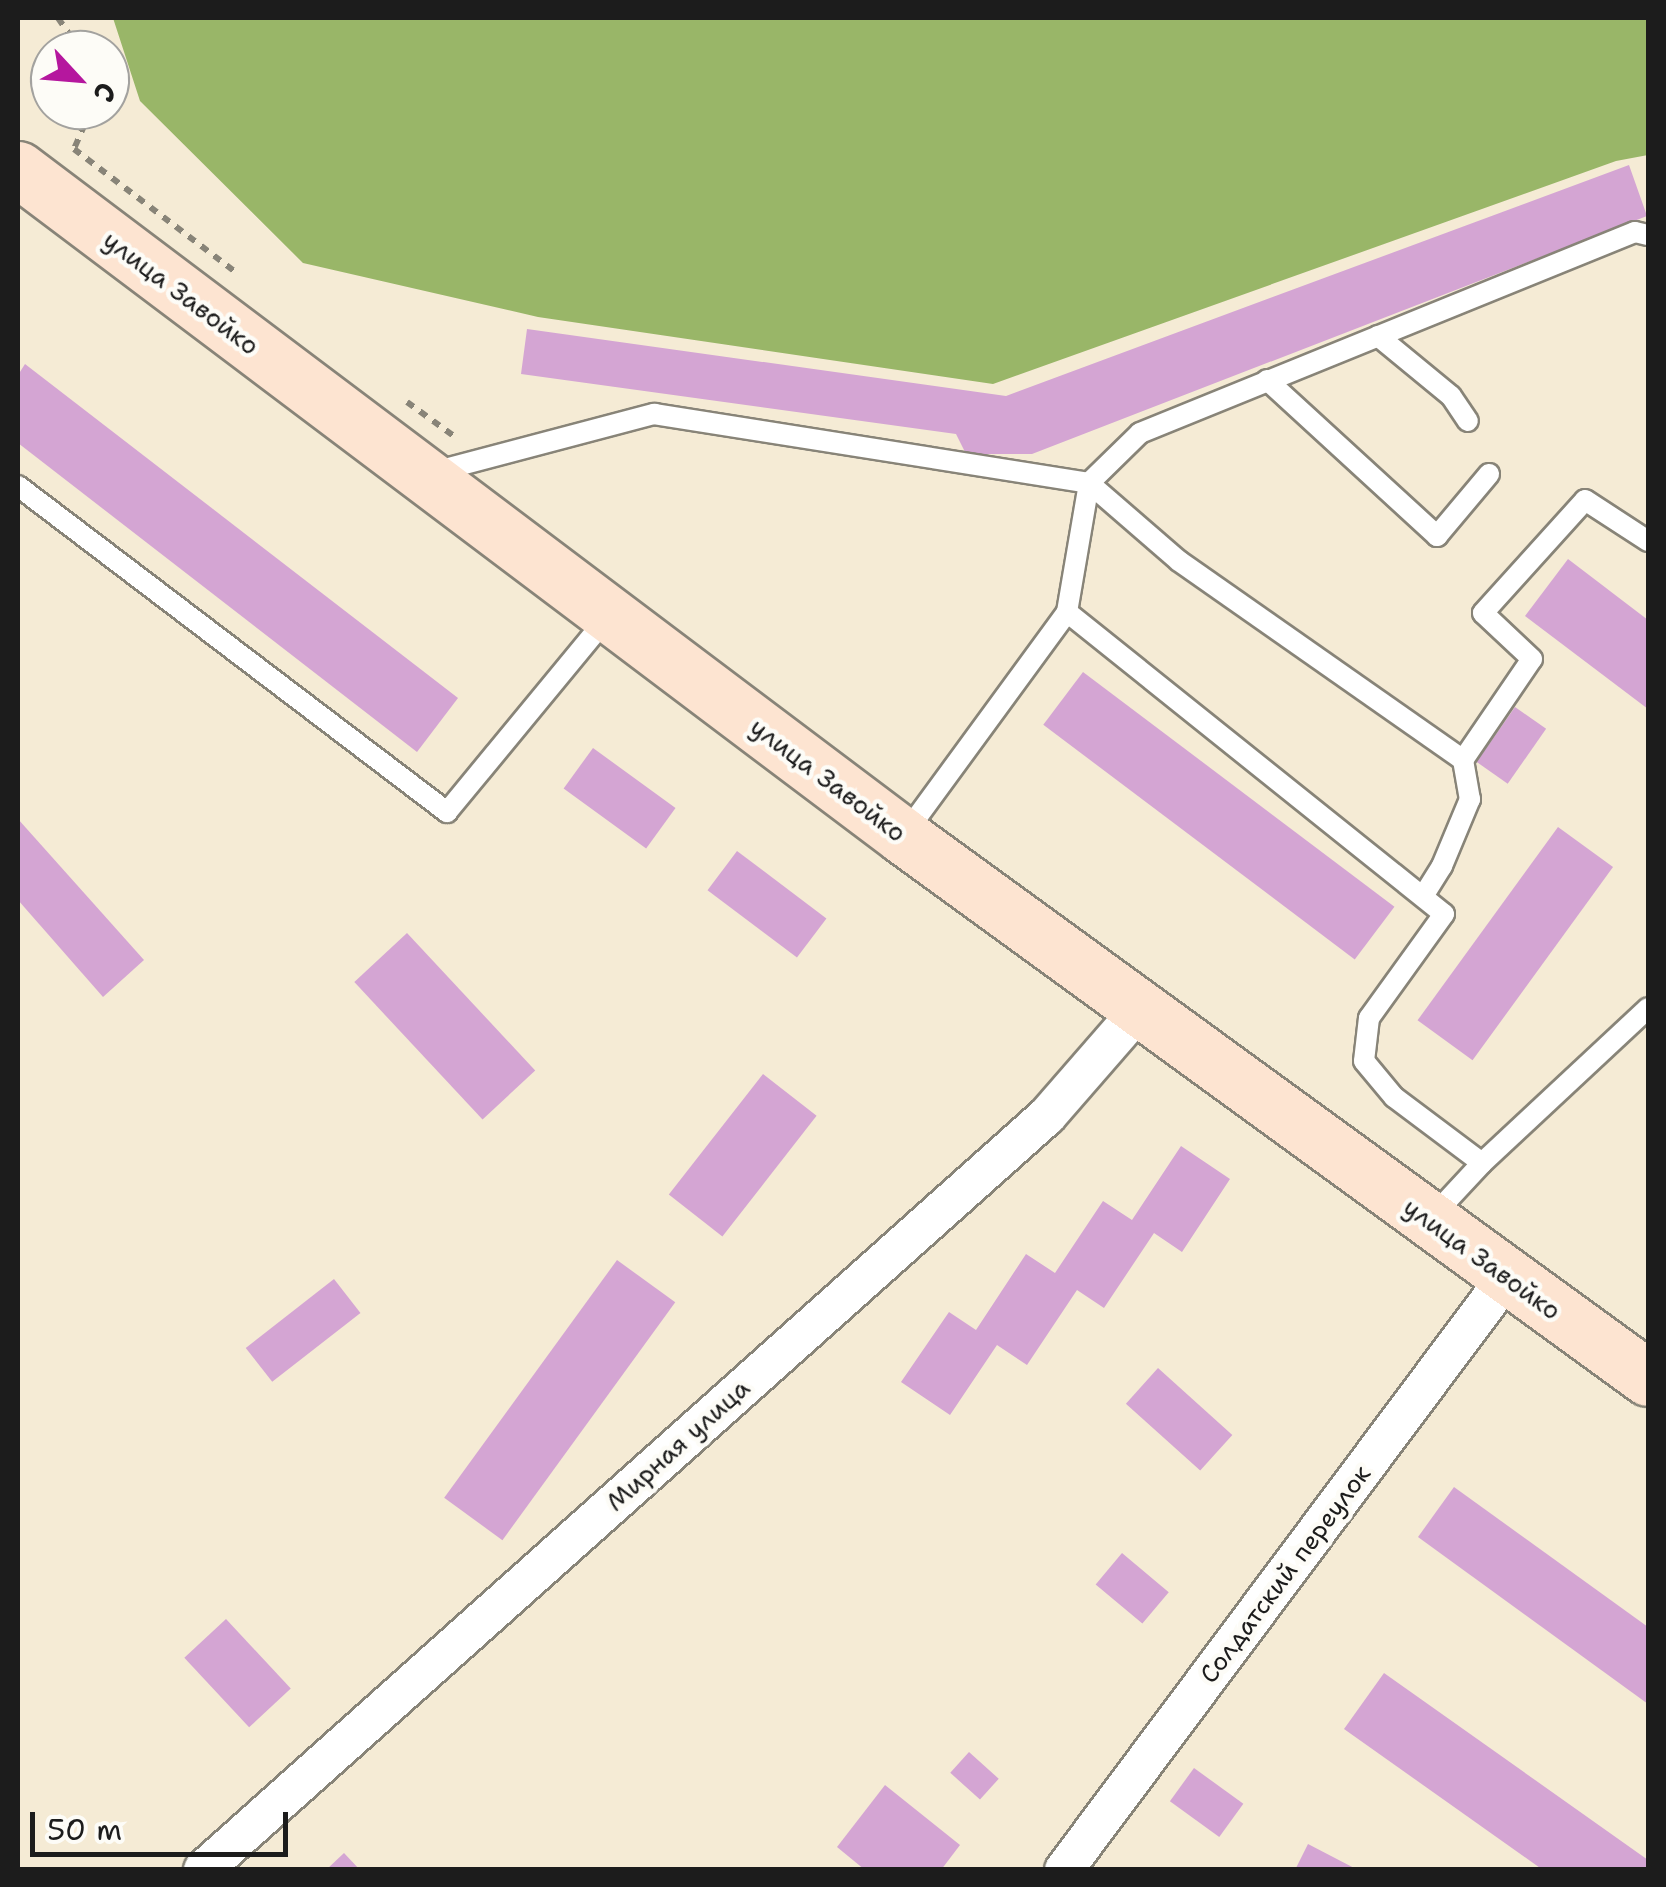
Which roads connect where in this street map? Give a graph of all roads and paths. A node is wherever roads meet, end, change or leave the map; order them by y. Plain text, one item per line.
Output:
1 (82, 130) edge
2 (18, 169) edge
3 (1644, 235) edge
4 (245, 280) dead end
5 (1378, 336) junction
6 (1267, 380) junction
7 (398, 396) dead end
8 (1468, 421) dead end
9 (486, 458) junction
10 (1489, 474) dead end
11 (423, 475) junction
12 (1089, 483) junction
13 (18, 486) edge
14 (1648, 541) edge
15 (1066, 612) junction
16 (608, 617) junction
17 (1463, 760) junction
18 (903, 836) junction
19 (1423, 897) junction
20 (1648, 1008) edge
21 (1140, 1009) junction
22 (1482, 1163) junction
23 (1428, 1220) junction
24 (1506, 1278) junction
25 (1648, 1378) edge
26 (203, 1870) edge
27 (1064, 1870) edge

1 - 4 path
2 - 11 main road, улица Завойко
3 - 5 lane
5 - 6 lane
5 - 8 lane
6 - 10 lane
6 - 12 lane
7 - 9 path
9 - 11 lane
9 - 12 lane
11 - 16 main road, улица Завойко
12 - 15 lane
12 - 17 lane
13 - 16 lane
14 - 17 lane
15 - 18 lane
15 - 19 lane
16 - 18 main road, улица Завойко
17 - 19 lane
18 - 21 main road, улица Завойко
19 - 22 lane
20 - 22 lane
21 - 23 main road, улица Завойко
21 - 26 street, Мирная улица
22 - 23 lane
23 - 24 main road, улица Завойко
24 - 25 main road, улица Завойко
24 - 27 street, Солдатский переулок

